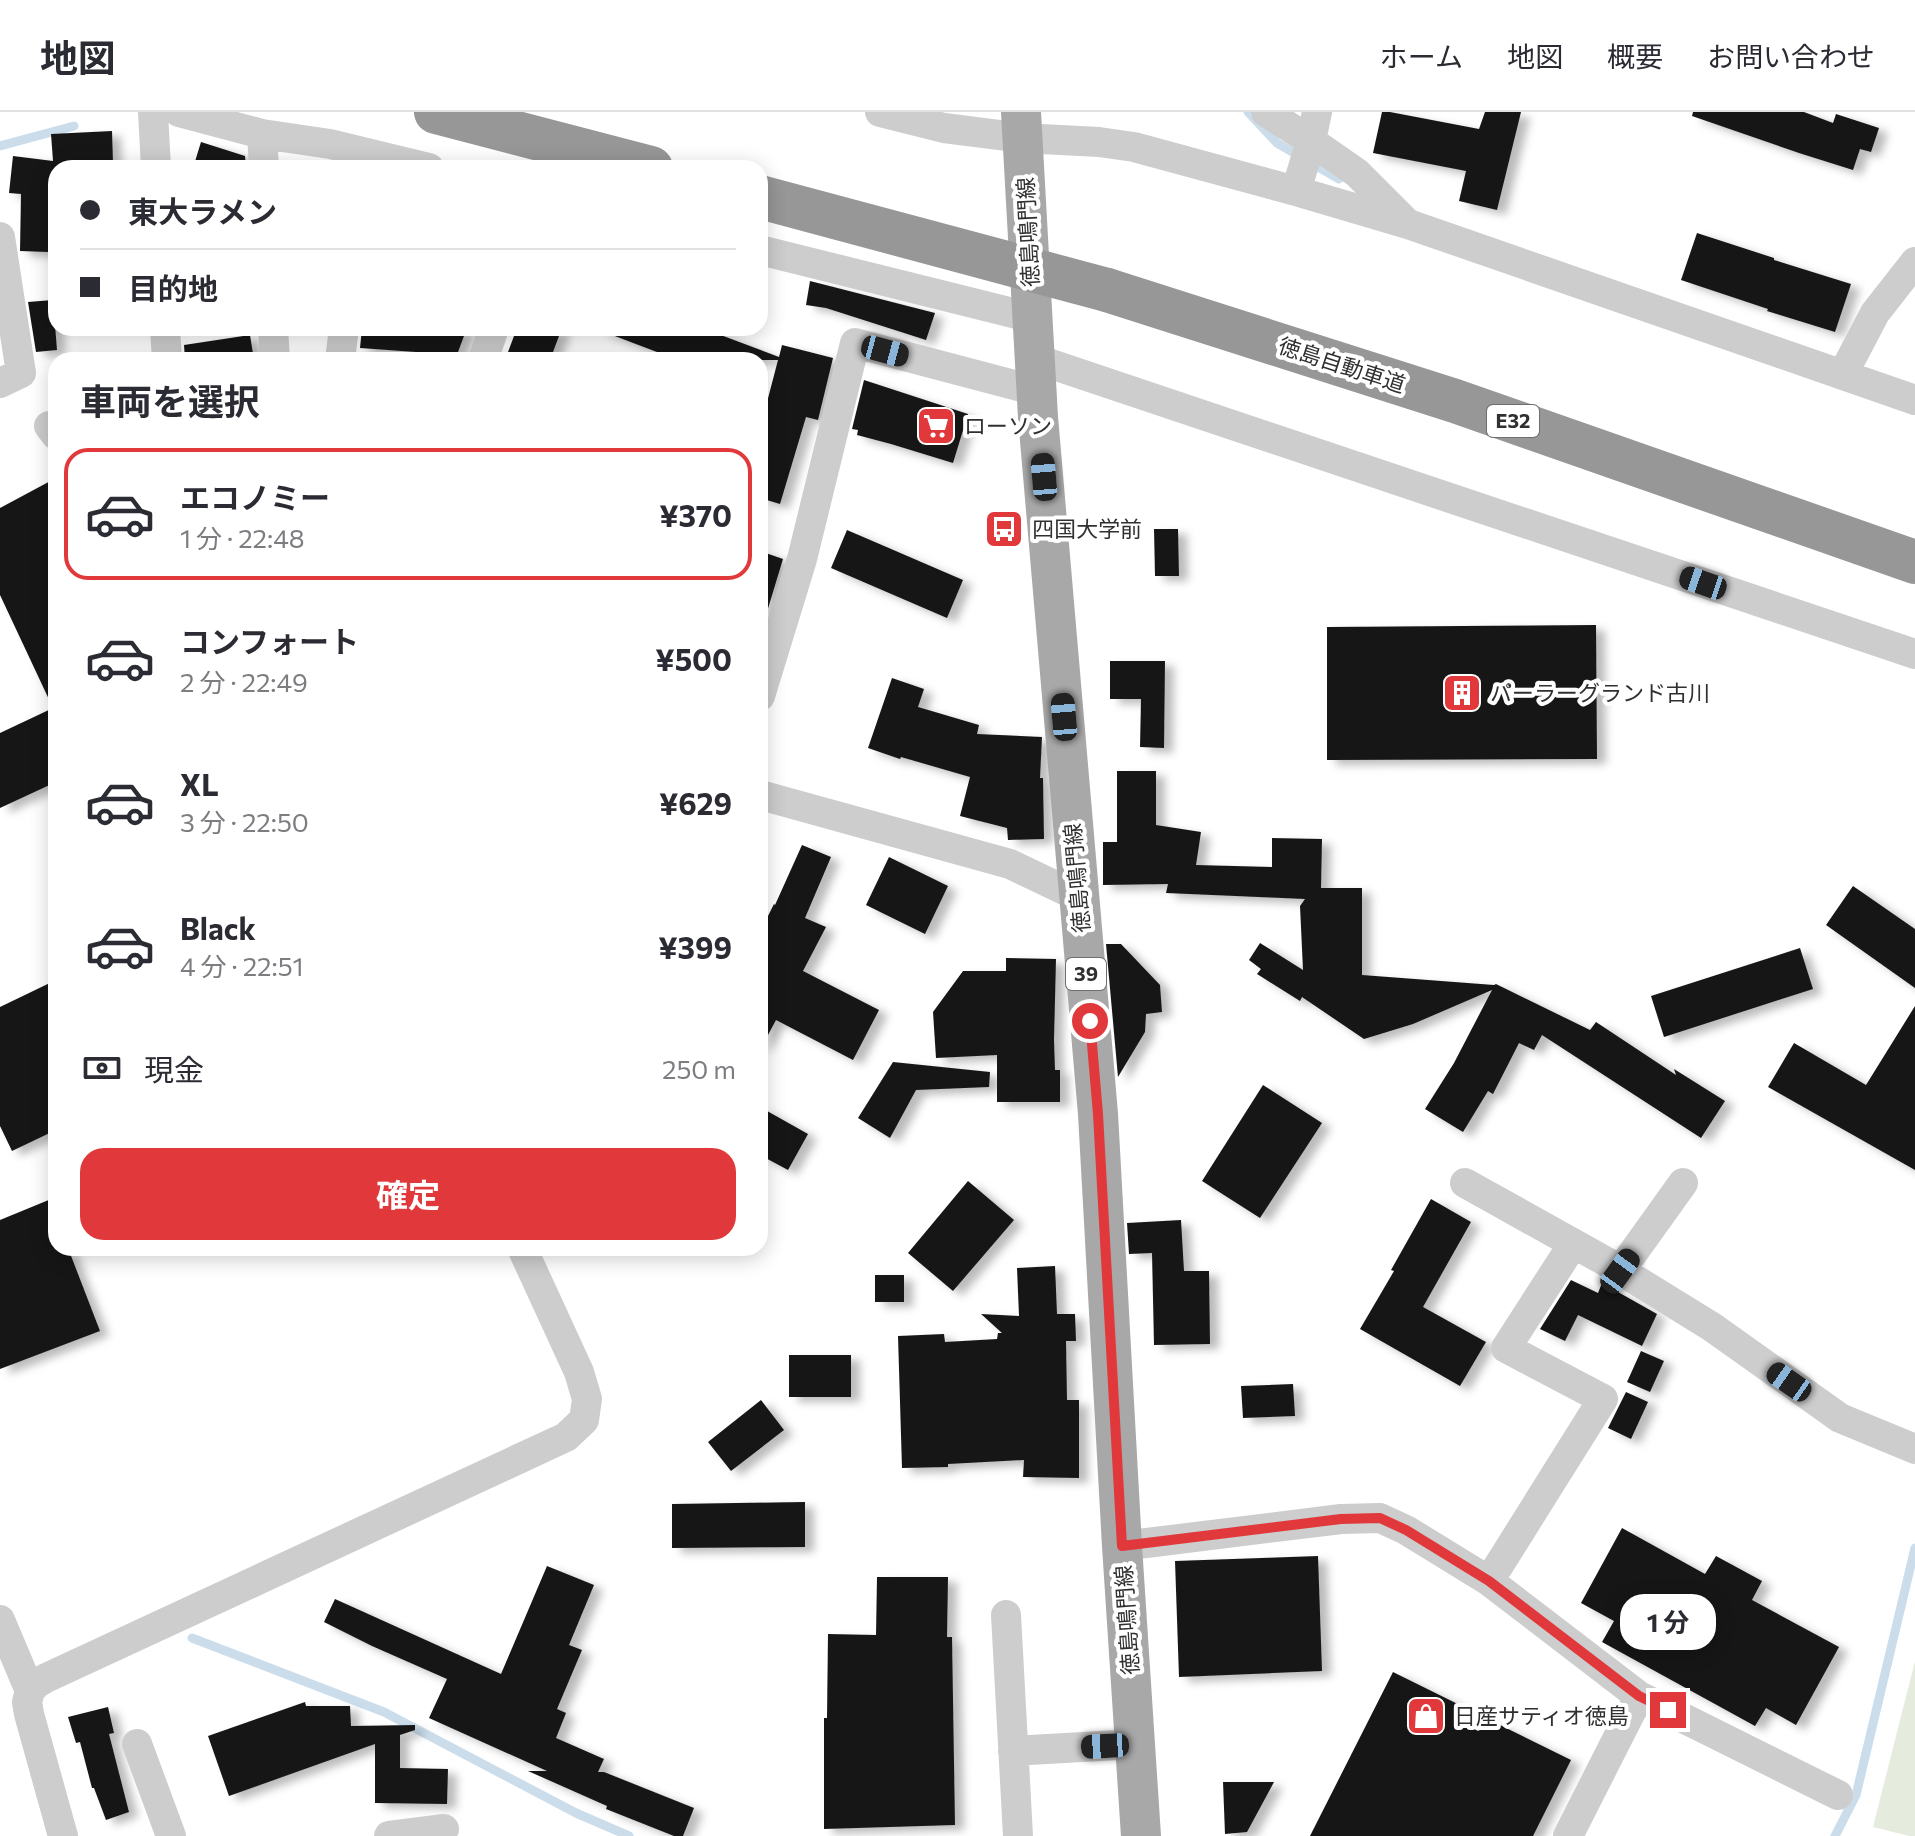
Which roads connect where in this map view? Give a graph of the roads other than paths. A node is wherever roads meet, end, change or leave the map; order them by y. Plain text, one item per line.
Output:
1 (153, 112) edge
2 (179, 112) edge
3 (436, 112) edge
4 (880, 112) edge
5 (1266, 112) edge
6 (1022, 125) edge
7 (262, 134) junction
8 (1307, 153) edge
9 (156, 160) edge
10 (264, 160) edge
11 (362, 160) edge
12 (620, 160) edge
13 (768, 199) edge
14 (1408, 224) junction
15 (0, 237) edge
16 (768, 252) edge
17 (1915, 262) edge
18 (1033, 318) junction
19 (1843, 374) junction
20 (1037, 375) junction
21 (0, 383) edge
22 (1915, 400) edge
23 (1915, 562) edge
24 (770, 628) edge
25 (1915, 654) edge
26 (768, 797) edge
27 (1079, 897) junction
28 (1465, 1183) dead end
29 (1683, 1183) dead end
30 (1573, 1244) junction
31 (526, 1256) edge
32 (1620, 1271) junction
33 (1915, 1449) edge
34 (1122, 1546) junction
35 (1489, 1581) junction
36 (1006, 1615) dead end
37 (0, 1620) edge
38 (30, 1691) junction
39 (1639, 1696) junction
40 (137, 1744) dead end
41 (1136, 1744) junction
42 (1013, 1751) junction
43 (1838, 1795) dead end
44 (444, 1829) dead end
45 (63, 1836) edge
46 (171, 1836) edge
47 (389, 1836) edge
48 (1018, 1836) edge
49 (1141, 1836) edge
50 (1568, 1836) edge

1 - 9 street
2 - 7 street
3 - 12 highway
4 - 6 street
5 - 8 street
6 - 8 street
6 - 18 main road, 徳島鳴門線 / 39
7 - 10 street
7 - 11 street
8 - 14 street
8 - 14 street
13 - 23 highway, 徳島自動車道 / E32, bridge
14 - 19 street
15 - 21 street
16 - 18 street
17 - 19 street
18 - 20 main road, 徳島鳴門線 / 39
19 - 22 street
20 - 24 street
20 - 25 street
20 - 27 main road, 徳島鳴門線 / 39
26 - 27 street
27 - 34 main road, 徳島鳴門線 / 39
28 - 30 street
29 - 32 street
30 - 32 street
30 - 35 street
31 - 38 street
32 - 33 street
34 - 35 street
34 - 41 main road, 徳島鳴門線 / 39
35 - 39 street
36 - 42 street
37 - 38 street
38 - 45 street
39 - 43 street
39 - 50 street
40 - 46 street
41 - 42 street
41 - 49 main road, 徳島鳴門線 / 39
42 - 48 street
44 - 47 street

